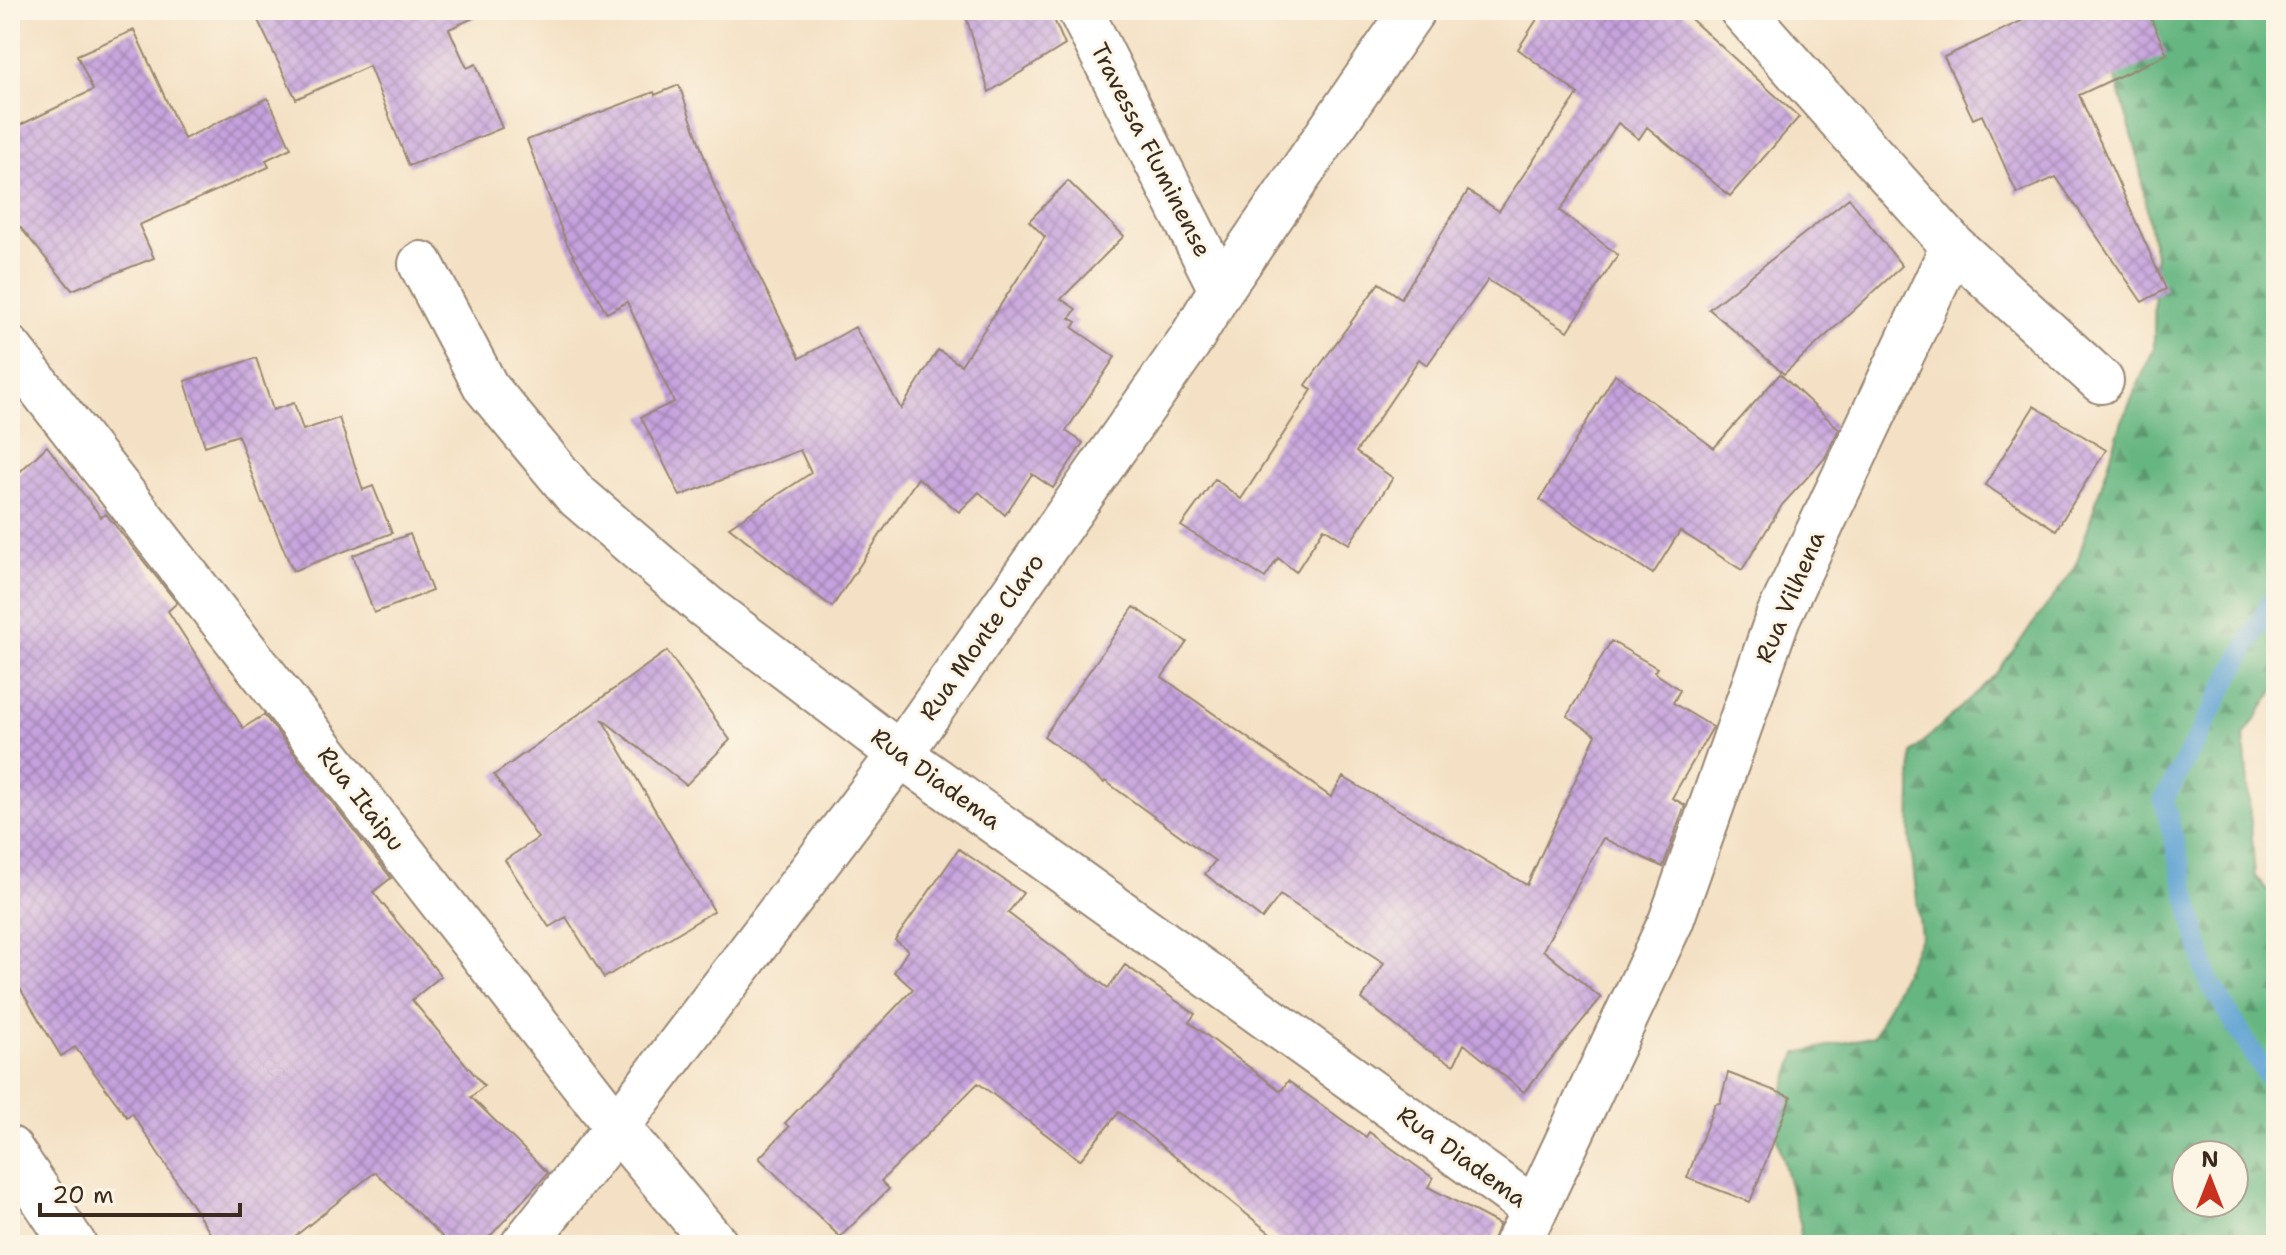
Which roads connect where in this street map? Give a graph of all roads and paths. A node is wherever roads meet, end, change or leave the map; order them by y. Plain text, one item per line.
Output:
1 (1080, 10) edge
2 (1413, 10) edge
3 (1742, 10) edge
4 (1953, 246) junction
5 (421, 264) dead end
6 (1221, 289) junction
7 (10, 349) edge
8 (2101, 381) dead end
9 (900, 754) junction
10 (617, 1127) junction
11 (10, 1149) edge
12 (1525, 1227) edge
13 (74, 1245) edge
14 (523, 1245) edge
15 (716, 1245) edge

1 - 6 street, Travessa Fluminense
2 - 6 street, Rua Monte Claro
3 - 4 street
4 - 8 street
4 - 12 street, Rua Vilhena
5 - 9 street, Rua Diadema
6 - 9 street, Rua Monte Claro
7 - 10 street, Rua Itaipu
9 - 10 street, Rua Monte Claro
9 - 12 street, Rua Diadema
10 - 14 street, Rua Monte Claro
10 - 15 street, Rua Itaipu
11 - 13 street

